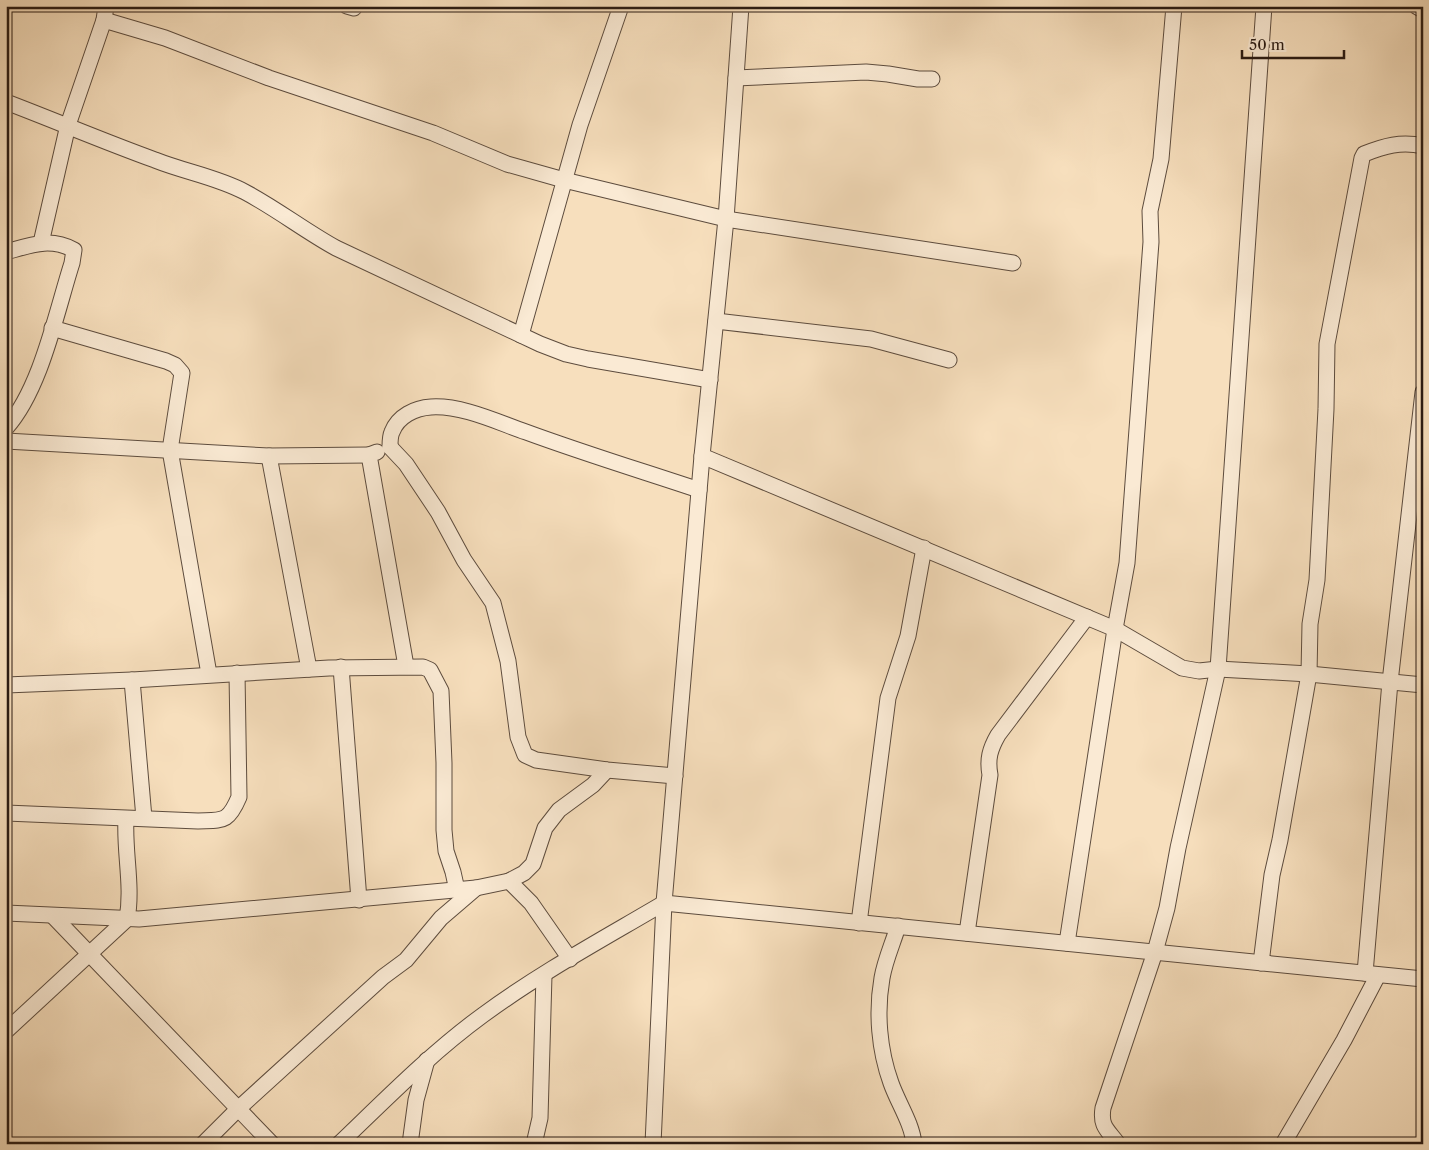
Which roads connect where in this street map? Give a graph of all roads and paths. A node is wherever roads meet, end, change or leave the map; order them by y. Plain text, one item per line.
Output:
1 (621, 6) edge
2 (741, 6) edge
3 (1173, 6) edge
4 (1264, 6) edge
5 (1416, 6) edge
6 (1423, 10) edge
7 (105, 13) edge
8 (736, 78) junction
9 (932, 79) dead end
10 (6, 102) edge
11 (68, 125) junction
12 (1423, 146) edge
13 (564, 180) junction
14 (726, 219) junction
15 (41, 243) junction
16 (6, 252) edge
17 (1013, 263) dead end
18 (716, 321) junction
19 (52, 328) junction
20 (521, 335) junction
21 (949, 360) dead end
22 (710, 380) junction
23 (1423, 392) edge
24 (6, 428) edge
25 (6, 441) edge
26 (390, 447) junction
27 (170, 450) junction
28 (369, 455) junction
29 (269, 456) junction
30 (702, 456) junction
31 (699, 490) junction
32 (924, 548) junction
33 (1088, 617) junction
34 (1115, 629) junction
35 (406, 666) junction
36 (341, 667) junction
37 (309, 669) junction
38 (1218, 669) junction
39 (237, 673) junction
40 (209, 674) junction
41 (1309, 674) junction
42 (132, 680) junction
43 (1390, 682) junction
44 (6, 685) edge
45 (1423, 685) edge
46 (608, 770) junction
47 (675, 776) junction
48 (6, 813) edge
49 (144, 818) junction
50 (126, 819) junction
51 (509, 881) junction
52 (476, 888) junction
53 (457, 890) junction
54 (360, 900) junction
55 (664, 903) junction
56 (6, 913) edge
57 (53, 916) junction
58 (127, 919) junction
59 (859, 923) junction
60 (898, 926) junction
61 (967, 934) junction
62 (1067, 944) junction
63 (1155, 952) junction
64 (90, 955) junction
65 (570, 959) junction
66 (1261, 963) junction
67 (1371, 974) junction
68 (544, 975) junction
69 (1423, 979) edge
70 (6, 1031) edge
71 (427, 1060) junction
72 (239, 1108) junction
73 (203, 1144) edge
74 (272, 1144) edge
75 (339, 1144) edge
76 (410, 1144) edge
77 (534, 1144) edge
78 (653, 1144) edge
79 (914, 1144) edge
80 (1118, 1144) edge
81 (1283, 1144) edge

1 - 13 street
2 - 8 street
3 - 34 street
4 - 38 street
5 - 6 street
7 - 11 street
7 - 13 street
8 - 9 street
8 - 14 street
10 - 11 street
11 - 15 street
11 - 20 street
12 - 41 street
13 - 14 street
13 - 20 street
14 - 17 street
14 - 18 street
15 - 16 street
15 - 19 street
18 - 21 street
18 - 22 street
19 - 24 street
19 - 27 street
20 - 22 street
22 - 30 street
23 - 43 street
25 - 27 street
26 - 28 street
26 - 31 street
26 - 46 street
27 - 29 street
27 - 40 street
28 - 29 street
28 - 35 street
29 - 37 street
30 - 31 street
30 - 32 street
31 - 47 street
32 - 33 street
32 - 59 street
33 - 34 street
33 - 61 street
34 - 38 street
34 - 62 street
35 - 36 street
35 - 53 street
36 - 37 street
36 - 54 street
37 - 39 street
38 - 41 street
38 - 63 street
39 - 40 street
39 - 49 street
40 - 42 street
41 - 43 street
41 - 66 street
42 - 44 street
42 - 49 street
43 - 45 street
43 - 67 street
46 - 47 street
46 - 51 street
47 - 55 street
48 - 50 street
49 - 50 street
50 - 58 street
51 - 52 street
51 - 65 street
52 - 53 street
52 - 72 street
53 - 54 street
54 - 58 street
55 - 59 street
55 - 65 street
55 - 78 street
56 - 57 street
57 - 58 street
57 - 64 street
58 - 64 street
59 - 60 street
60 - 61 street
60 - 79 street
61 - 62 street
62 - 63 street
63 - 66 street
63 - 80 street
64 - 70 street
64 - 72 street
65 - 68 street
66 - 67 street
67 - 69 street
67 - 81 street
68 - 71 street
68 - 77 street
71 - 75 street
71 - 76 street
72 - 73 street
72 - 74 street

